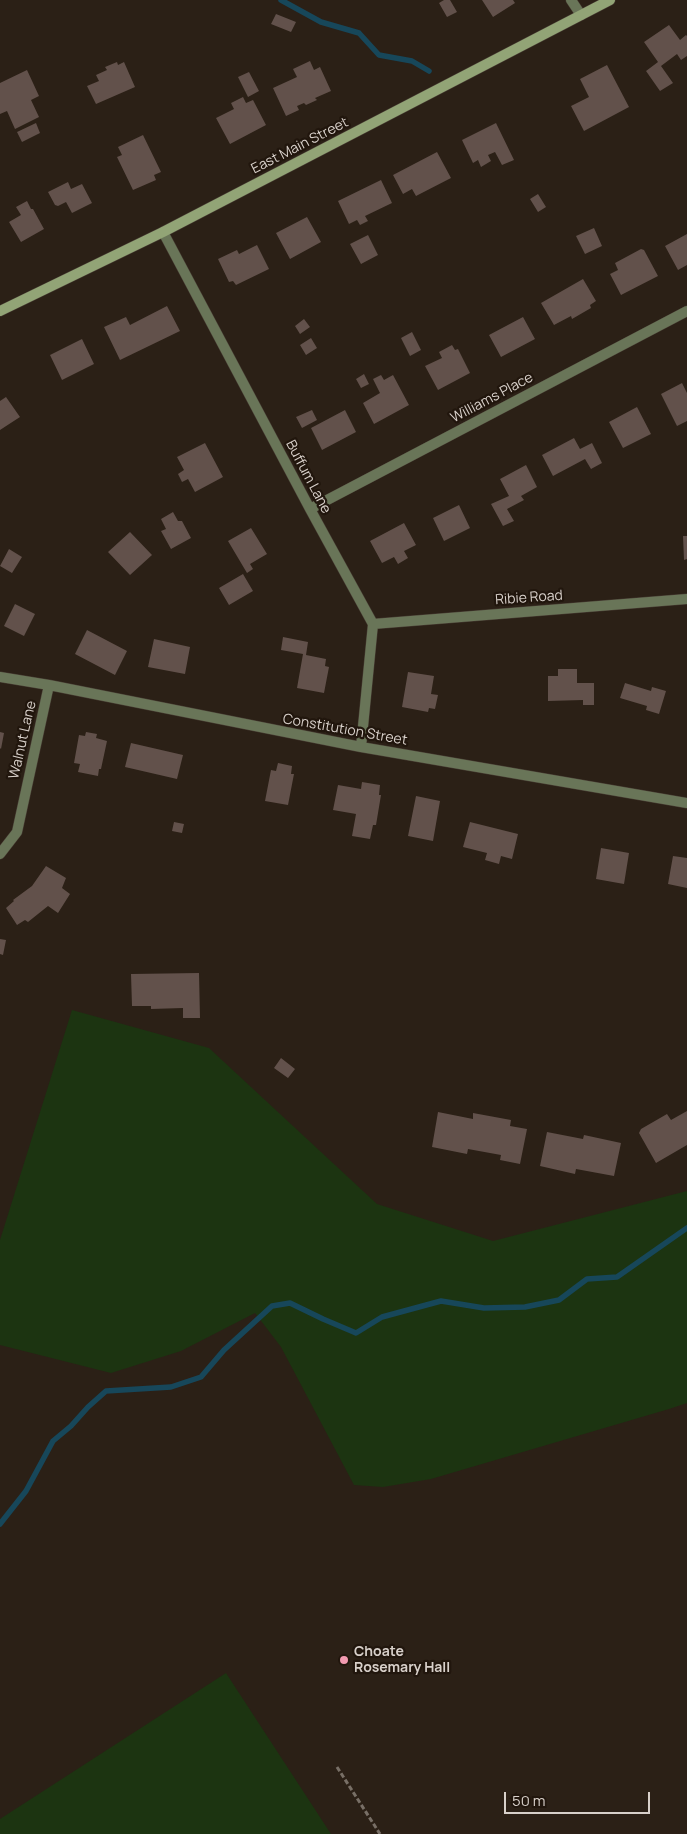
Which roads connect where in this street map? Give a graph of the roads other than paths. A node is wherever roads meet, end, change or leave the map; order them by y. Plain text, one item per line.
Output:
1 (571, 0) edge
2 (610, 0) edge
3 (581, 15) junction
4 (163, 232) junction
5 (0, 311) edge
6 (687, 311) edge
7 (310, 509) junction
8 (687, 599) edge
9 (373, 624) junction
10 (0, 677) edge
11 (49, 685) junction
12 (361, 747) junction
13 (687, 803) edge
14 (0, 854) edge

1 - 3 street
2 - 3 main road, East Main Street
3 - 4 main road, East Main Street
4 - 5 main road, East Main Street
4 - 7 street, Buffum Lane
6 - 7 street, Williams Place
7 - 9 street, Buffum Lane
8 - 9 street, Ribie Road
9 - 12 street
10 - 11 street, Constitution Street
11 - 12 street, Constitution Street
11 - 14 street, Walnut Lane
12 - 13 street, Constitution Street

